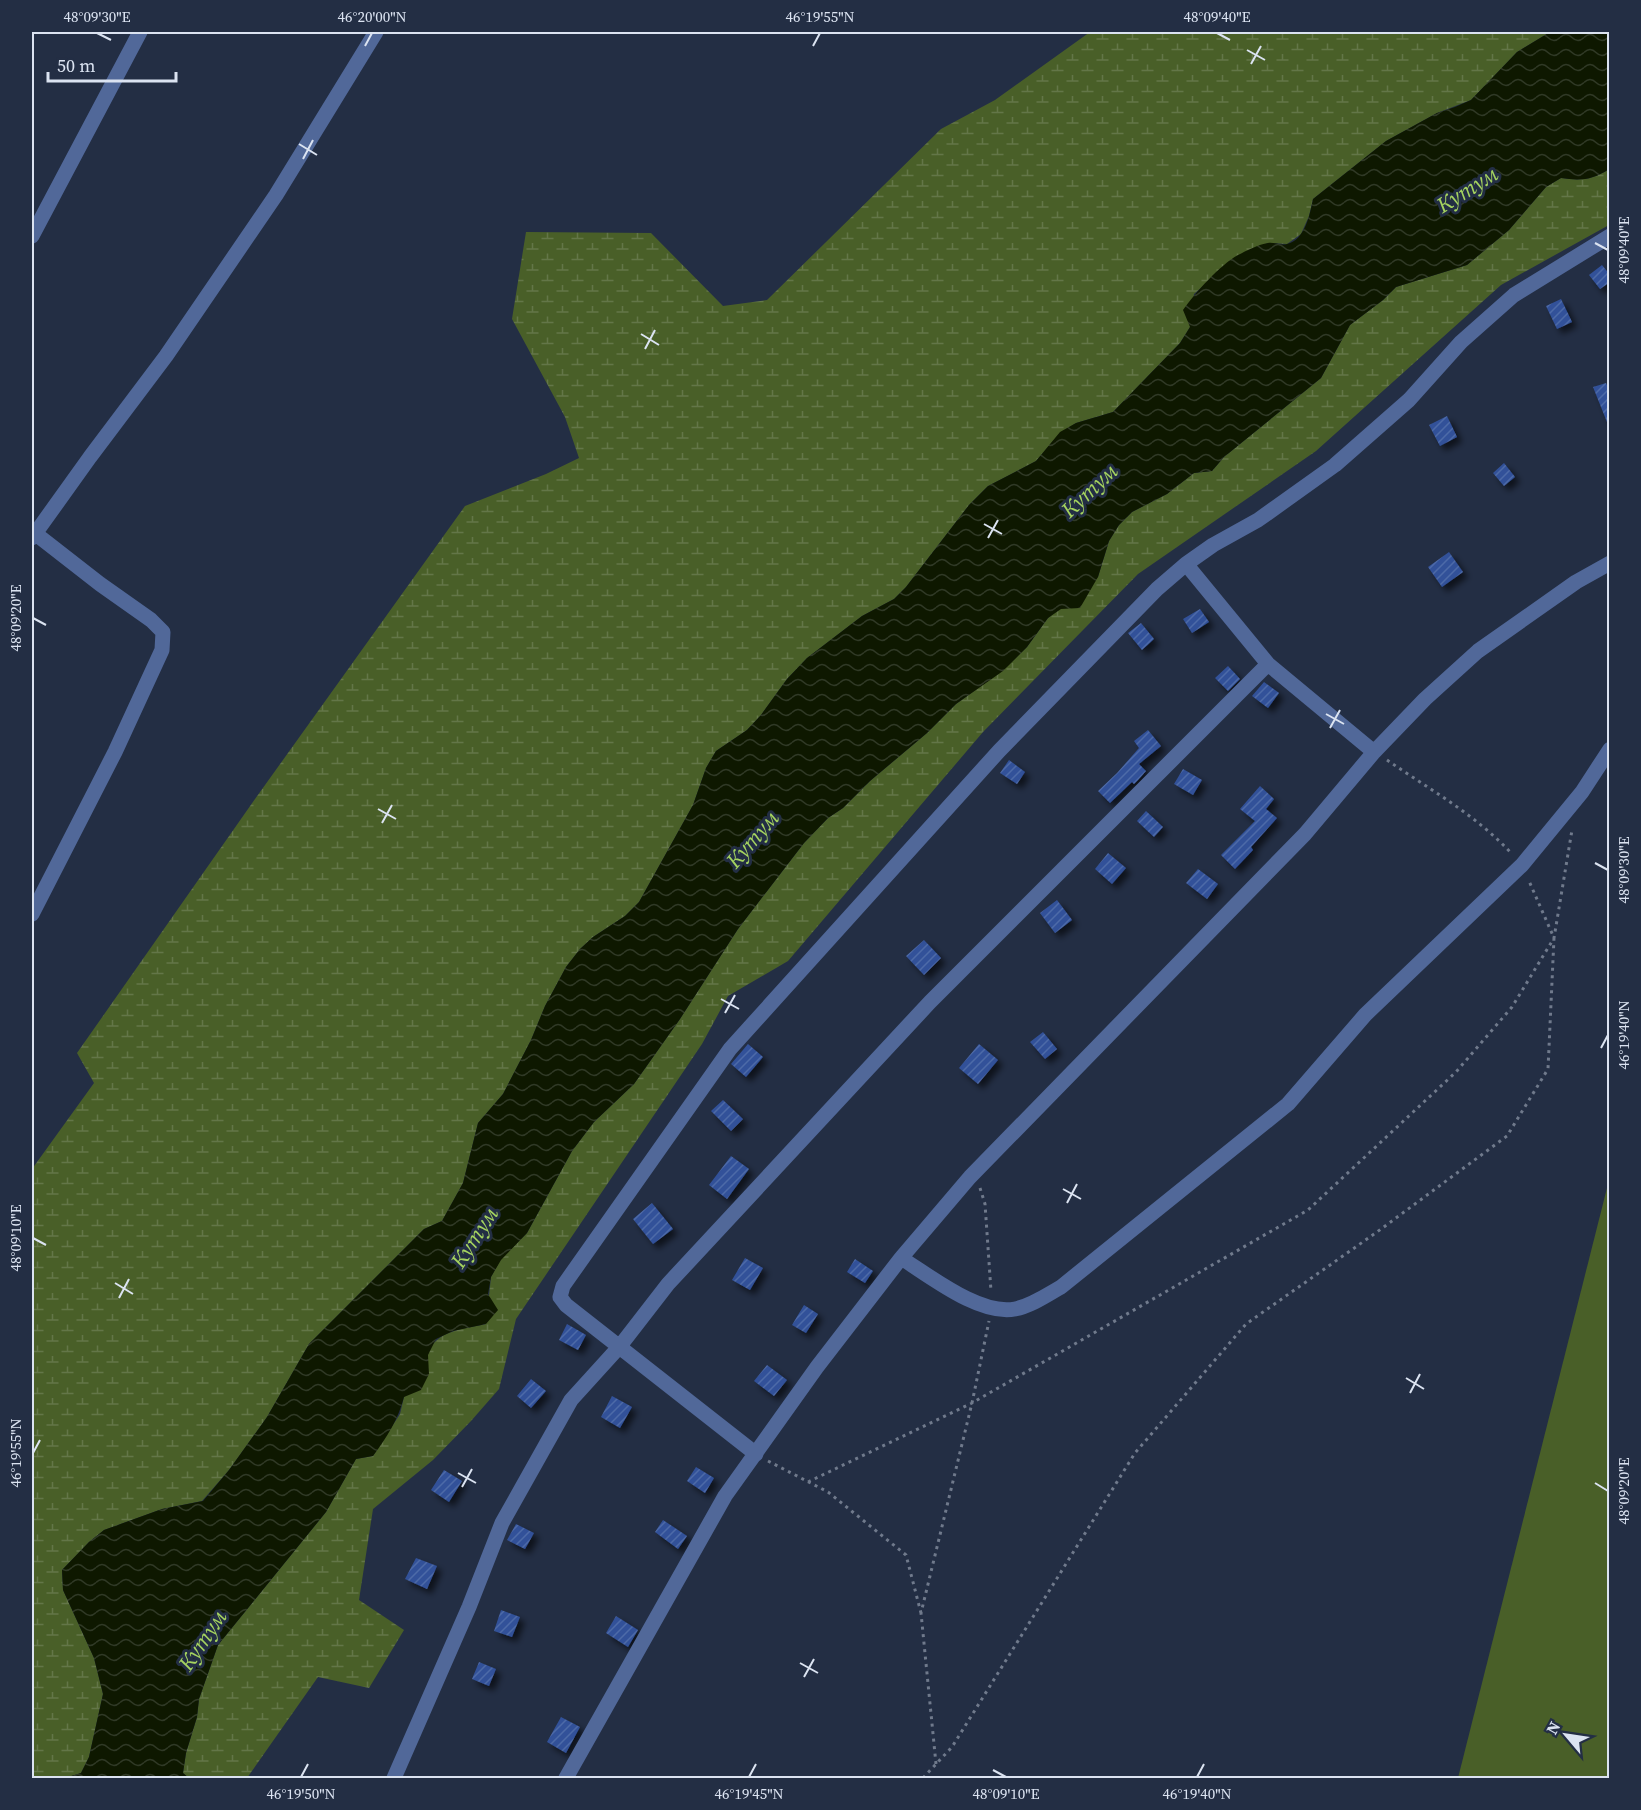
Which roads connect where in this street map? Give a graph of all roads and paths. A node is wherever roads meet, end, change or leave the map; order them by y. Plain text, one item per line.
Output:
1 (140, 32) edge
2 (376, 32) edge
3 (32, 236) edge
4 (1610, 236) edge
5 (32, 534) edge
6 (1610, 563) edge
7 (1186, 564) junction
8 (1268, 664) junction
9 (1610, 749) edge
10 (1374, 752) junction
11 (1573, 827) dead end
12 (1522, 865) junction
13 (32, 914) edge
14 (1554, 938) junction
15 (970, 1177) junction
16 (901, 1258) junction
17 (992, 1309) junction
18 (620, 1346) junction
19 (972, 1403) junction
20 (756, 1454) junction
21 (808, 1482) junction
22 (921, 1614) junction
23 (925, 1629) dead end
24 (936, 1764) junction
25 (394, 1779) edge
26 (566, 1779) edge
27 (923, 1779) edge

1 - 3 street
2 - 5 street
4 - 7 street
5 - 13 street
6 - 10 street
7 - 8 street
7 - 18 street
8 - 10 street
8 - 18 street
9 - 12 street
10 - 12 path
10 - 15 street
11 - 14 path
12 - 14 path
12 - 17 street
14 - 19 path
14 - 24 path
15 - 16 street
15 - 17 path
16 - 17 street
16 - 20 street
17 - 19 path
18 - 20 street
18 - 25 street
19 - 21 path
19 - 22 path
20 - 21 path
20 - 26 street
21 - 22 path
22 - 23 path
22 - 24 path
24 - 27 path

